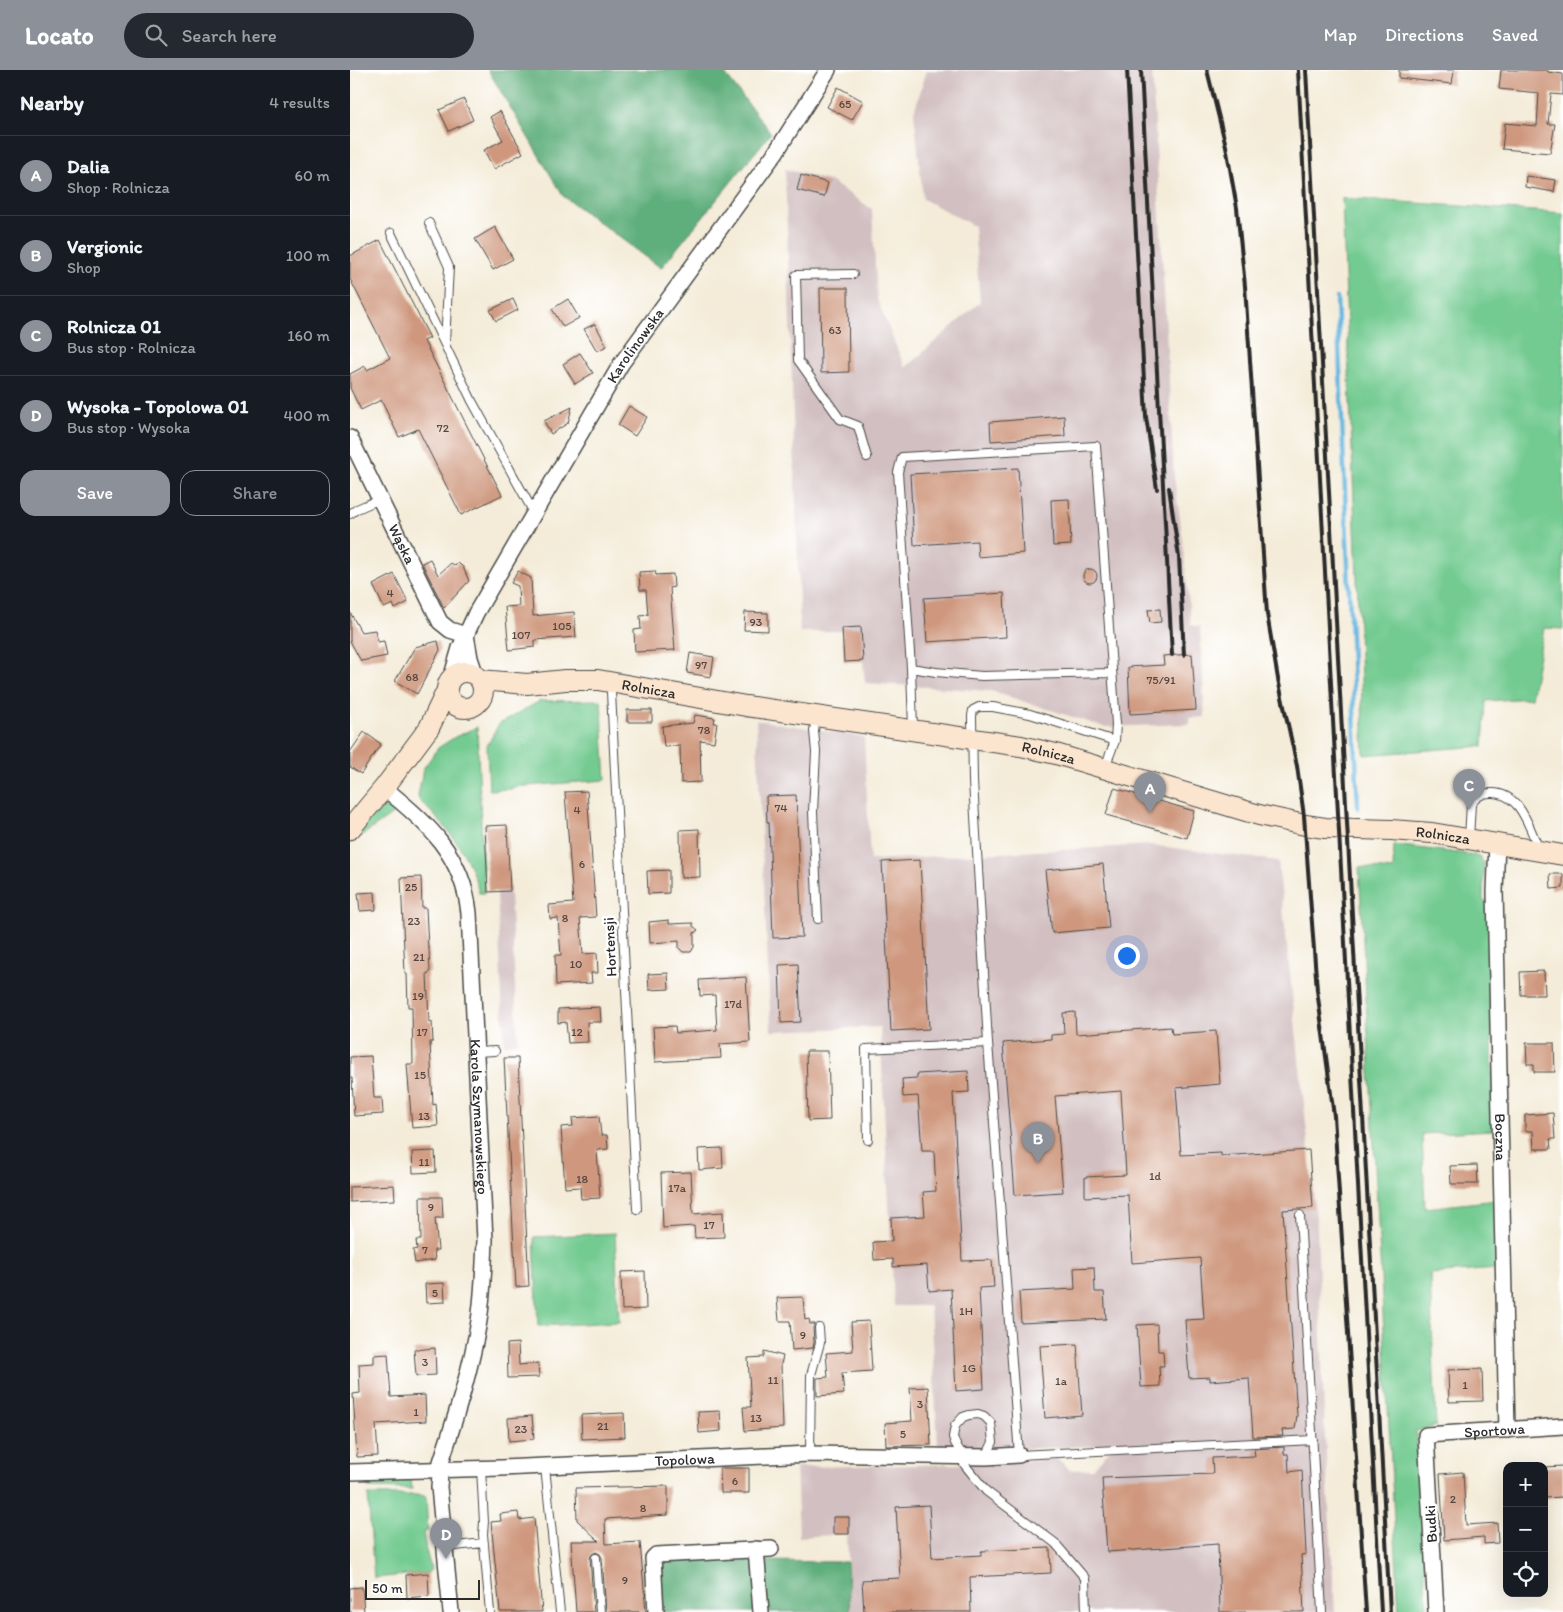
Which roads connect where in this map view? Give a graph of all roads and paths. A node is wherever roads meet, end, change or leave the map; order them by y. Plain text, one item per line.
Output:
1 (828, 70) edge
2 (429, 223) dead end
3 (391, 233) dead end
4 (853, 274) dead end
5 (445, 345) junction
6 (350, 438) edge
7 (867, 457) dead end
8 (380, 499) junction
9 (534, 513) junction
10 (350, 514) edge
11 (466, 635) junction
12 (911, 668) junction
13 (1111, 672) junction
14 (478, 678) junction
15 (613, 682) junction
16 (449, 684) junction
17 (527, 684) junction
18 (472, 704) junction
19 (816, 716) junction
20 (429, 728) junction
21 (913, 731) junction
22 (972, 739) junction
23 (1115, 741) junction
24 (1104, 769) junction
25 (384, 788) junction
26 (350, 829) edge
27 (1469, 838) junction
28 (1497, 843) junction
29 (1540, 850) junction
30 (1563, 855) edge
31 (818, 919) dead end
32 (988, 1043) junction
33 (496, 1051) dead end
34 (476, 1052) junction
35 (868, 1140) dead end
36 (637, 1210) dead end
37 (1300, 1215) dead end
38 (819, 1328) dead end
39 (1563, 1426) edge
40 (1507, 1430) junction
41 (1426, 1435) joint
42 (1313, 1440) junction
43 (810, 1454) junction
44 (1018, 1455) junction
45 (962, 1456) junction
46 (986, 1457) junction
47 (545, 1467) junction
48 (481, 1469) junction
49 (440, 1471) junction
50 (350, 1472) edge
51 (484, 1543) junction
52 (445, 1547) junction
53 (596, 1558) dead end
54 (451, 1612) edge
55 (490, 1612) edge
56 (560, 1612) edge
57 (600, 1612) edge
58 (656, 1612) edge
59 (761, 1612) edge
60 (1086, 1612) edge
61 (1322, 1612) edge
62 (1436, 1612) edge

1 - 9 street, Karolinowska
2 - 5 lane
3 - 5 lane
4 - 7 lane
5 - 9 lane
6 - 8 street, Wąska
8 - 10 lane
8 - 11 street, Wąska
9 - 11 street, Karolinowska
11 - 14 street
11 - 16 street, Karolinowska
12 - 13 lane
12 - 13 lane
12 - 21 lane
13 - 23 lane
14 - 16 street
14 - 17 street, Rolnicza
14 - 18 street
15 - 17 street, Rolnicza
15 - 19 street, Rolnicza
15 - 36 lane, Hortensji
16 - 18 street
16 - 20 street, Karolinowska
17 - 18 street, Rolnicza
18 - 20 street, Karolinowska
19 - 21 street, Rolnicza
19 - 31 lane
20 - 25 street, Karolinowska
21 - 22 street, Rolnicza
22 - 23 lane
22 - 24 street, Rolnicza
22 - 32 lane
23 - 24 lane
24 - 27 street, Rolnicza
25 - 26 street, Karolinowska
25 - 34 street, Karola Szymanowskiego
27 - 28 street, Rolnicza
27 - 29 lane
28 - 29 street, Rolnicza
28 - 40 street, Boczna
29 - 30 street, Rolnicza
32 - 35 lane
32 - 44 lane
33 - 34 lane
34 - 49 street, Karola Szymanowskiego
37 - 42 lane
38 - 43 lane
39 - 40 street, Sportowa
40 - 41 street, Sportowa
41 - 62 street, Budki
42 - 44 lane
42 - 61 lane
43 - 45 street, Topolowa
43 - 47 street, Topolowa
44 - 46 street, Topolowa
45 - 46 street, Topolowa
45 - 46 lane
45 - 60 lane
47 - 48 street, Topolowa
47 - 56 lane
48 - 49 street, Topolowa
48 - 51 lane
49 - 50 street, Topolowa
49 - 52 street, Karola Szymanowskiego
51 - 52 lane
51 - 55 lane
52 - 54 street, Karola Szymanowskiego
53 - 57 lane
58 - 59 street

